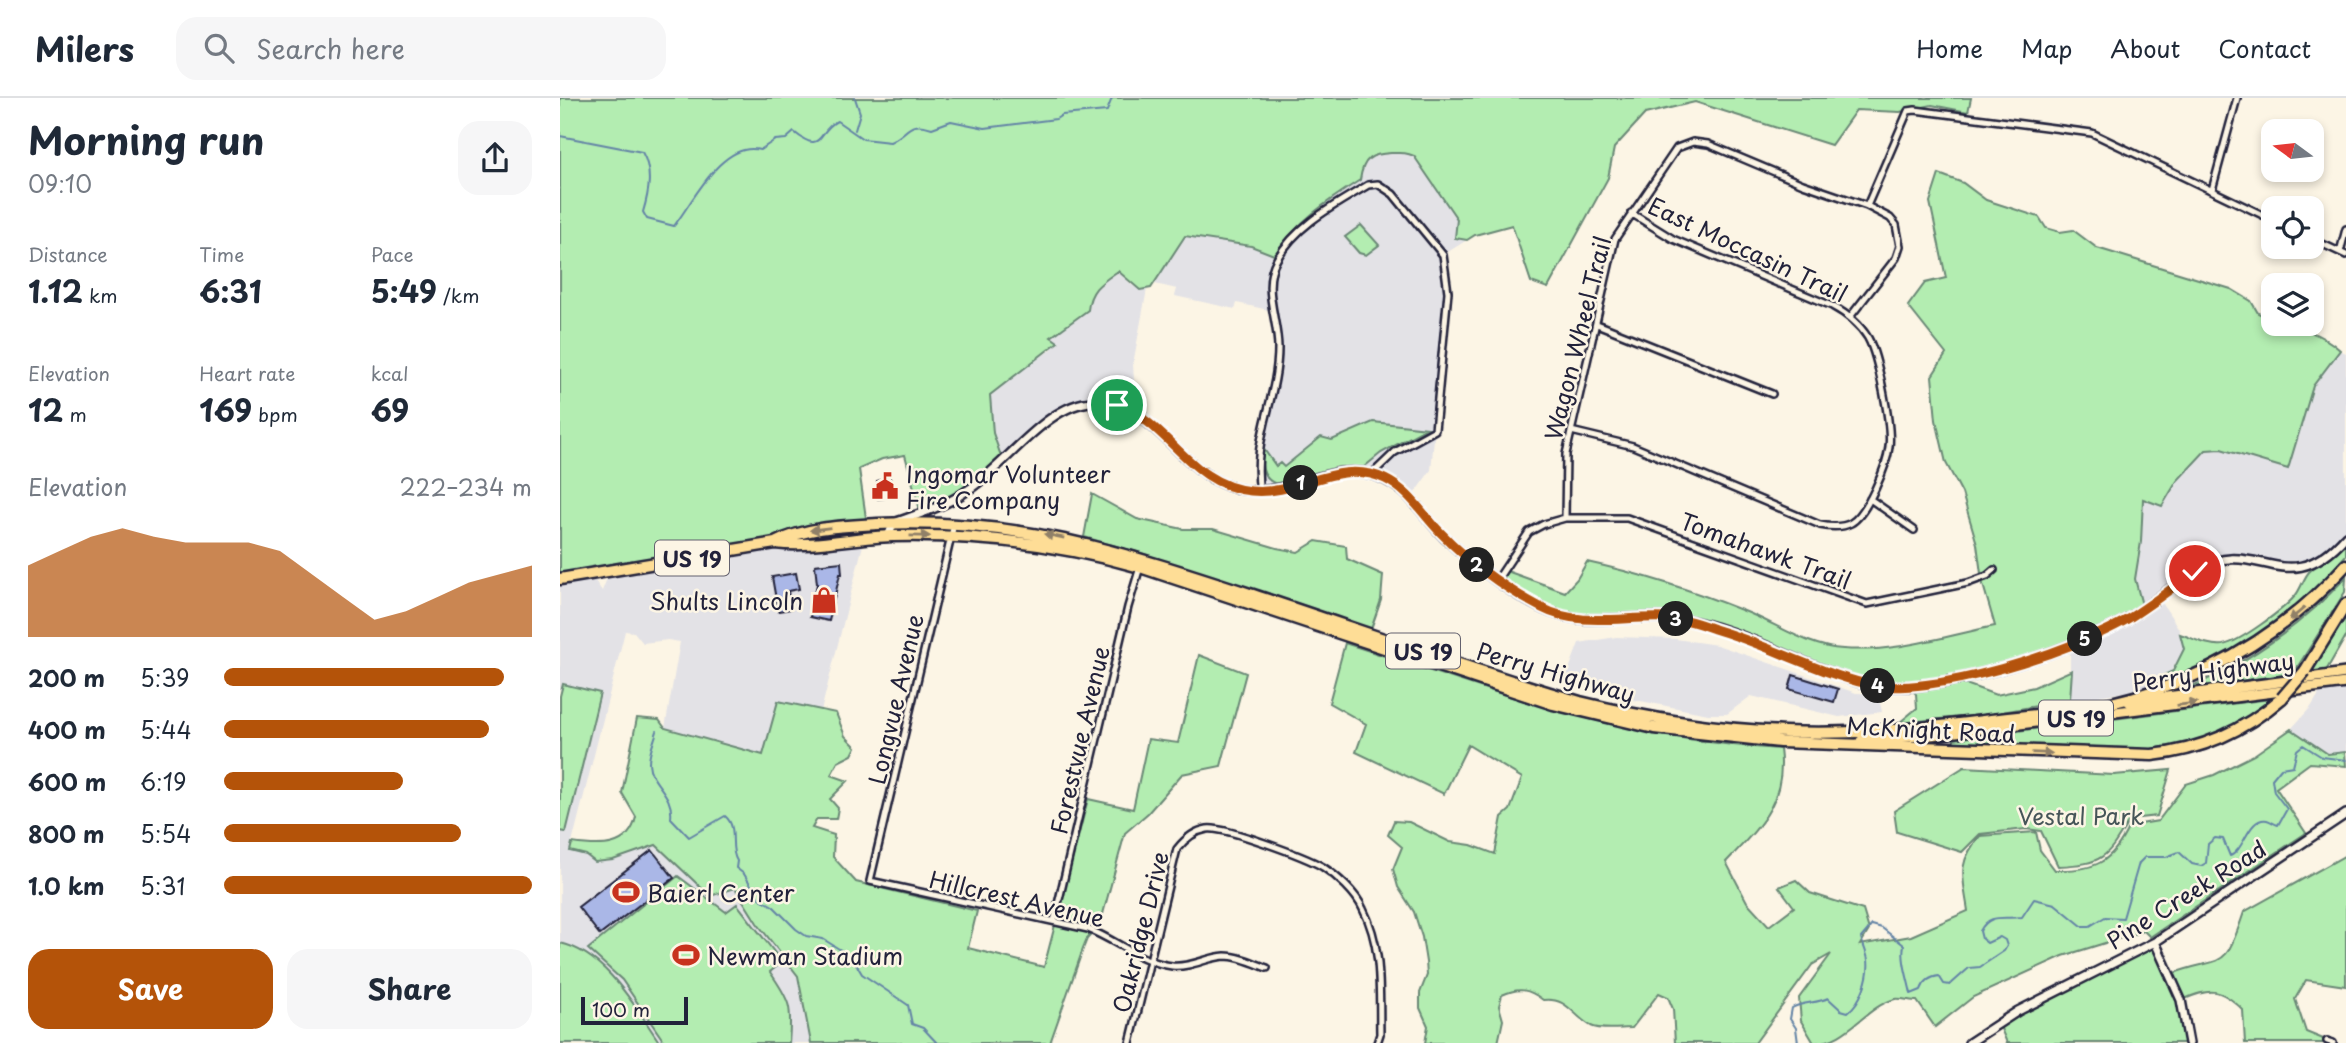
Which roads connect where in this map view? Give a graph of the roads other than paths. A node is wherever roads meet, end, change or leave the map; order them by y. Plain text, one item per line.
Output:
1 (2237, 98) edge
2 (2212, 190) junction
3 (1867, 206) junction
4 (1631, 213) junction
5 (2261, 214) edge
6 (2346, 229) edge
7 (2324, 245) edge
8 (2343, 254) edge
9 (1850, 317) junction
10 (1597, 324) junction
11 (1772, 394) dead end
12 (1571, 431) junction
13 (1372, 474) junction
14 (1260, 491) junction
15 (1870, 499) junction
16 (1565, 518) junction
17 (894, 523) junction
18 (954, 524) junction
19 (1914, 530) dead end
20 (888, 536) junction
21 (951, 536) junction
22 (2346, 536) edge
23 (775, 543) junction
24 (2346, 565) edge
25 (1140, 567) junction
26 (1994, 570) dead end
27 (560, 579) edge
28 (1497, 580) junction
29 (2346, 604) edge
30 (2346, 673) edge
31 (2346, 683) edge
32 (2105, 705) junction
33 (1827, 743) junction
34 (2346, 814) edge
35 (870, 881) joint
36 (1054, 921) junction
37 (2155, 942) junction
38 (1149, 962) junction
39 (1267, 968) dead end
40 (1130, 1043) edge
41 (1377, 1043) edge
42 (1969, 1043) edge
43 (2189, 1043) edge

1 - 2 street
2 - 3 street
2 - 5 street
3 - 4 street, Wagon Wheel Trail
3 - 9 street, Wagon Wheel Trail
4 - 9 street, East Moccasin Trail
4 - 10 street, Wagon Wheel Trail
6 - 8 street
7 - 8 street
9 - 15 street
10 - 11 street
10 - 12 street, Wagon Wheel Trail
12 - 15 street
12 - 16 street, Wagon Wheel Trail
13 - 14 street
13 - 14 street
13 - 28 street
14 - 17 street
15 - 19 street
16 - 26 street, Tomahawk Trail
16 - 28 street
17 - 18 highway, Perry Highway / US 19
17 - 20 street
17 -> 23 highway, Perry Highway / US 19
18 - 21 street, Longvue Avenue
32 -> 18 highway, Perry Highway / US 19
20 -> 21 highway, Perry Highway / US 19
20 - 23 highway, Perry Highway / US 19
21 - 25 highway, Perry Highway / US 19
21 - 35 street, Longvue Avenue
22 - 28 street
23 - 27 highway, Perry Highway / US 19
24 -> 32 highway
25 - 33 highway, Perry Highway / US 19
25 - 36 street, Forestvue Avenue
33 -> 29 highway, McKnight Road, bridge
30 - 32 main road, Perry Highway / US 19
33 -> 31 main road, Perry Highway / US 19
34 - 37 street, Pine Creek Road
35 - 36 street, Hillcrest Avenue
36 - 38 street, Hillcrest Avenue
37 - 42 street, Pine Creek Road
37 - 43 street
38 - 39 street
38 - 40 street, Oakridge Drive
38 - 41 street, Oakridge Drive

